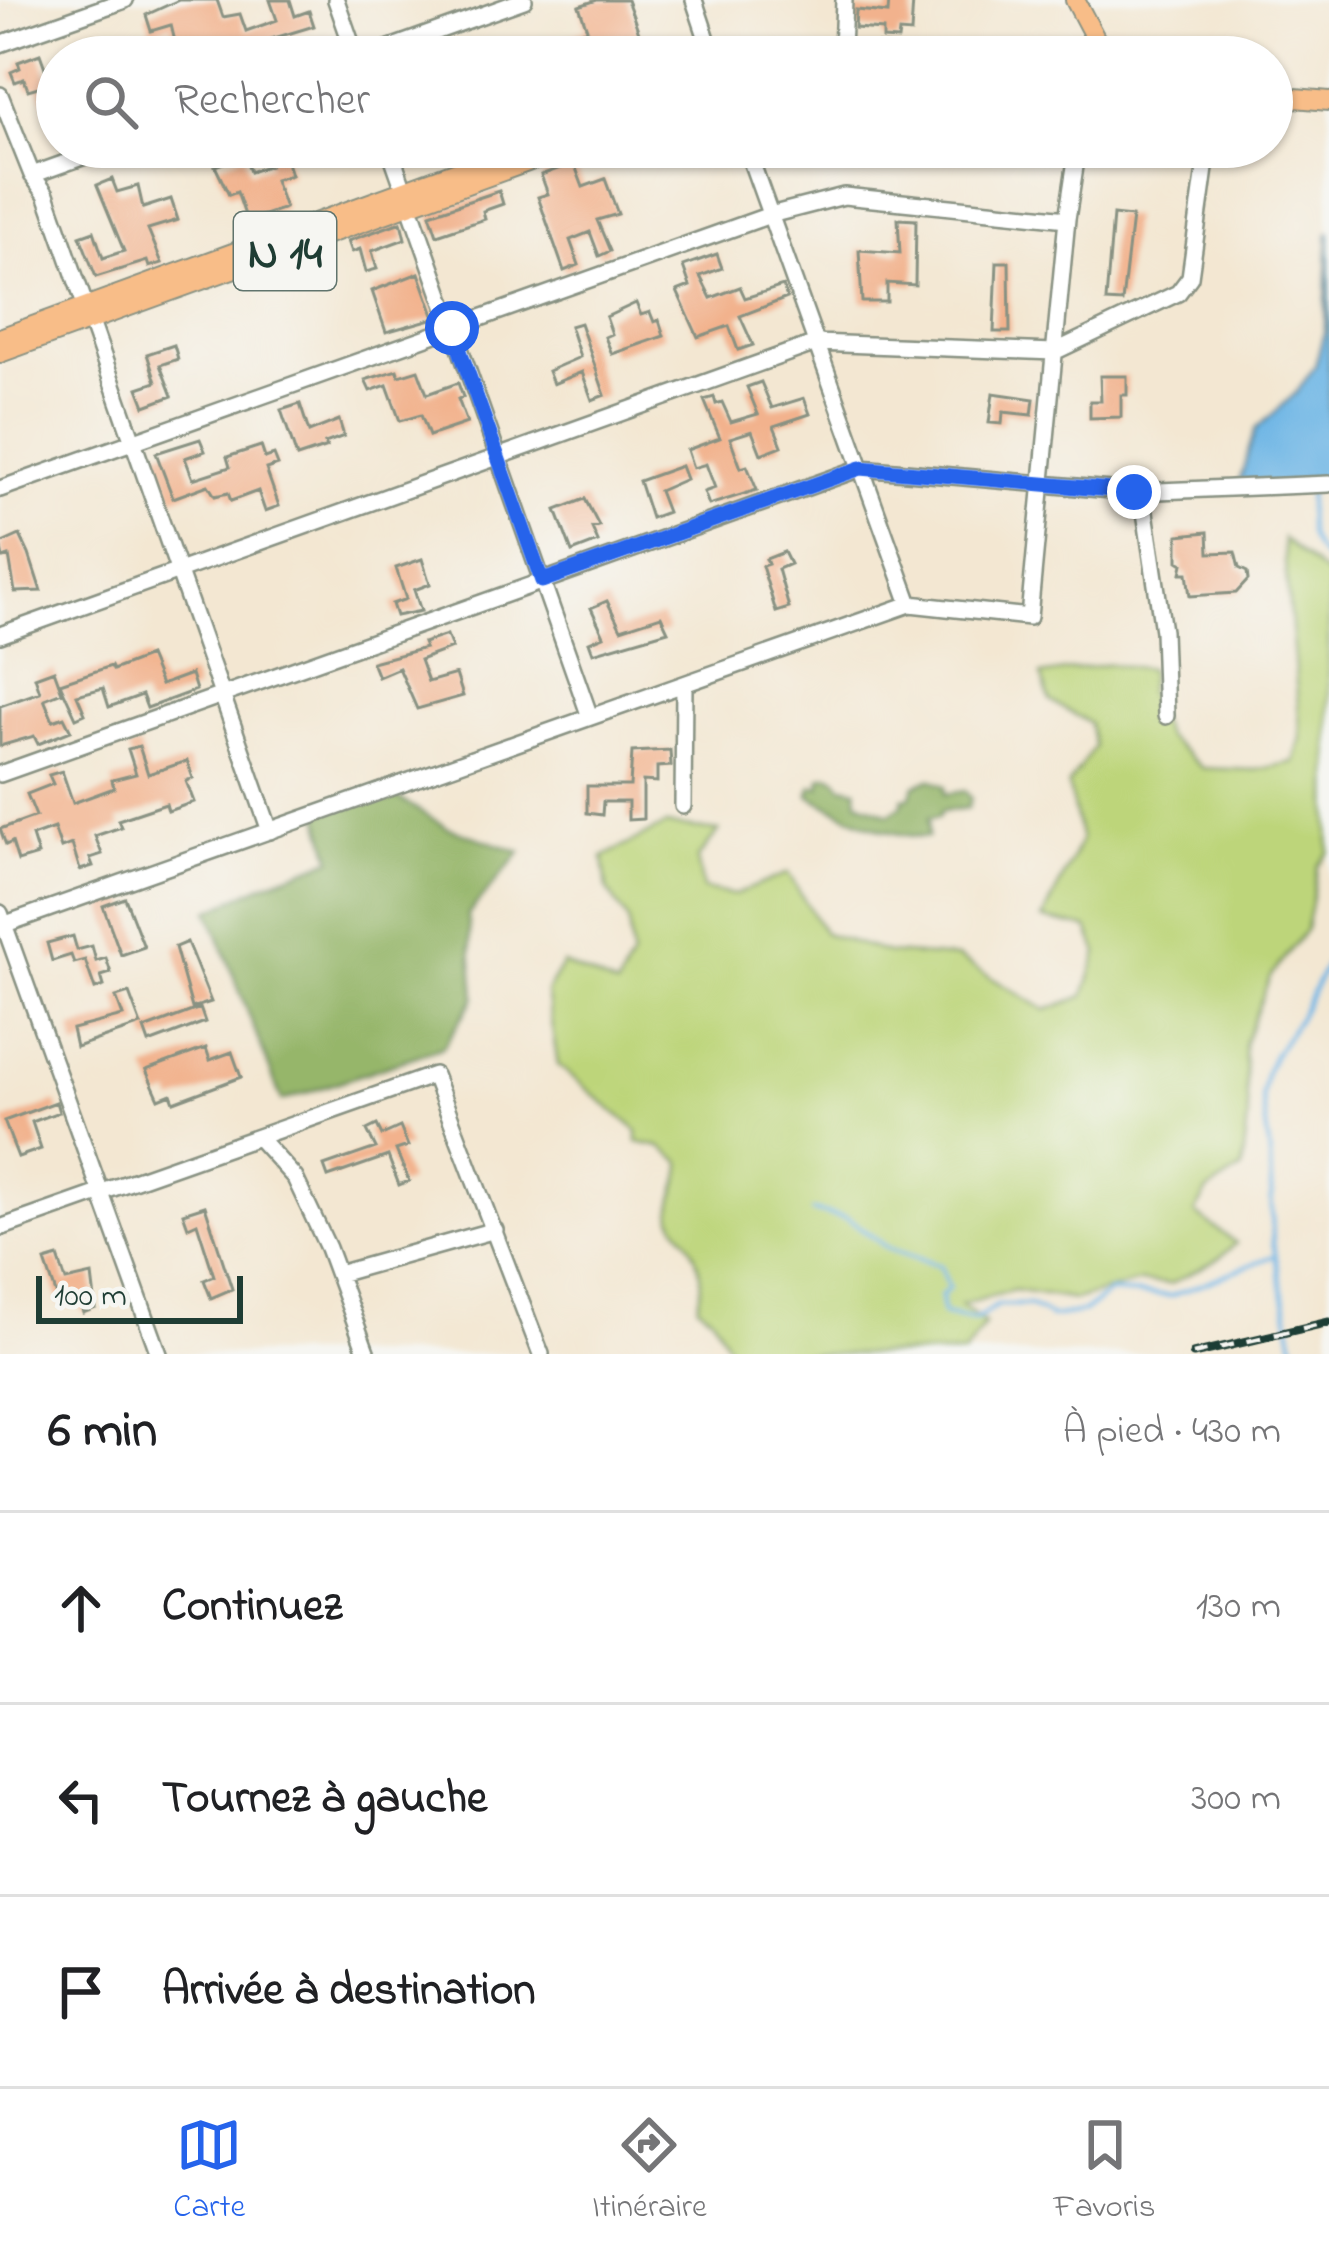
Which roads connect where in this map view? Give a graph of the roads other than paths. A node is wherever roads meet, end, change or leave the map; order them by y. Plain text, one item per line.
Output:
1 (124, 0) edge
2 (336, 0) edge
3 (524, 0) edge
4 (694, 0) edge
5 (844, 0) edge
6 (1076, 0) edge
7 (352, 36) edge
8 (421, 36) edge
9 (706, 36) edge
10 (843, 36) edge
11 (1094, 36) edge
12 (0, 44) edge
13 (0, 95) edge
14 (1293, 98) edge
15 (1329, 101) edge
16 (52, 168) edge
17 (397, 168) edge
18 (478, 168) edge
19 (506, 168) edge
20 (753, 168) edge
21 (1075, 168) edge
22 (1205, 168) edge
23 (32, 175) junction
24 (409, 200) junction
25 (770, 215) junction
26 (1067, 219) junction
27 (88, 312) junction
28 (452, 328) junction
29 (0, 338) edge
30 (816, 343) junction
31 (1054, 352) junction
32 (0, 353) edge
33 (134, 441) junction
34 (498, 457) junction
35 (861, 468) junction
36 (1042, 484) junction
37 (1329, 484) edge
38 (0, 489) edge
39 (1142, 492) junction
40 (179, 571) junction
41 (542, 581) junction
42 (910, 604) junction
43 (0, 635) edge
44 (684, 684) junction
45 (222, 695) junction
46 (1166, 716) dead end
47 (590, 717) junction
48 (0, 774) edge
49 (683, 806) dead end
50 (270, 831) junction
51 (1, 921) edge
52 (258, 1137) junction
53 (101, 1193) junction
54 (0, 1228) edge
55 (495, 1230) junction
56 (338, 1274) junction
57 (159, 1354) edge
58 (367, 1354) edge
59 (541, 1354) edge

1 - 12 street
2 - 7 street
3 - 8 street
4 - 9 street
5 - 10 street
6 - 11 main road
13 - 23 street
14 - 15 main road
16 - 23 street
17 - 24 street
18 - 24 main road, N 14
19 - 24 main road, N 14
20 - 25 street
21 - 26 street
22 - 31 street
23 - 27 street
24 - 27 main road, N 14
24 - 28 street
25 - 26 street
25 - 28 street
25 - 30 street
26 - 31 street
27 - 29 main road, N 14
27 - 32 main road, N 14
27 - 33 street
28 - 33 street
28 - 34 street
30 - 31 street
30 - 34 street
30 - 35 street
31 - 36 street
33 - 38 street
33 - 40 street
34 - 40 street
34 - 41 street
35 - 36 street
35 - 41 street
35 - 42 street
36 - 39 street
36 - 42 street
37 - 39 street
39 - 46 street
40 - 43 street
40 - 45 street
41 - 45 street
41 - 47 street
42 - 44 street
44 - 47 street
44 - 49 street
45 - 48 street
45 - 50 street
47 - 50 street
50 - 51 street
51 - 53 street
52 - 53 street
52 - 55 street
52 - 56 street
53 - 54 street
53 - 57 street
55 - 56 street
55 - 59 street
56 - 58 street

